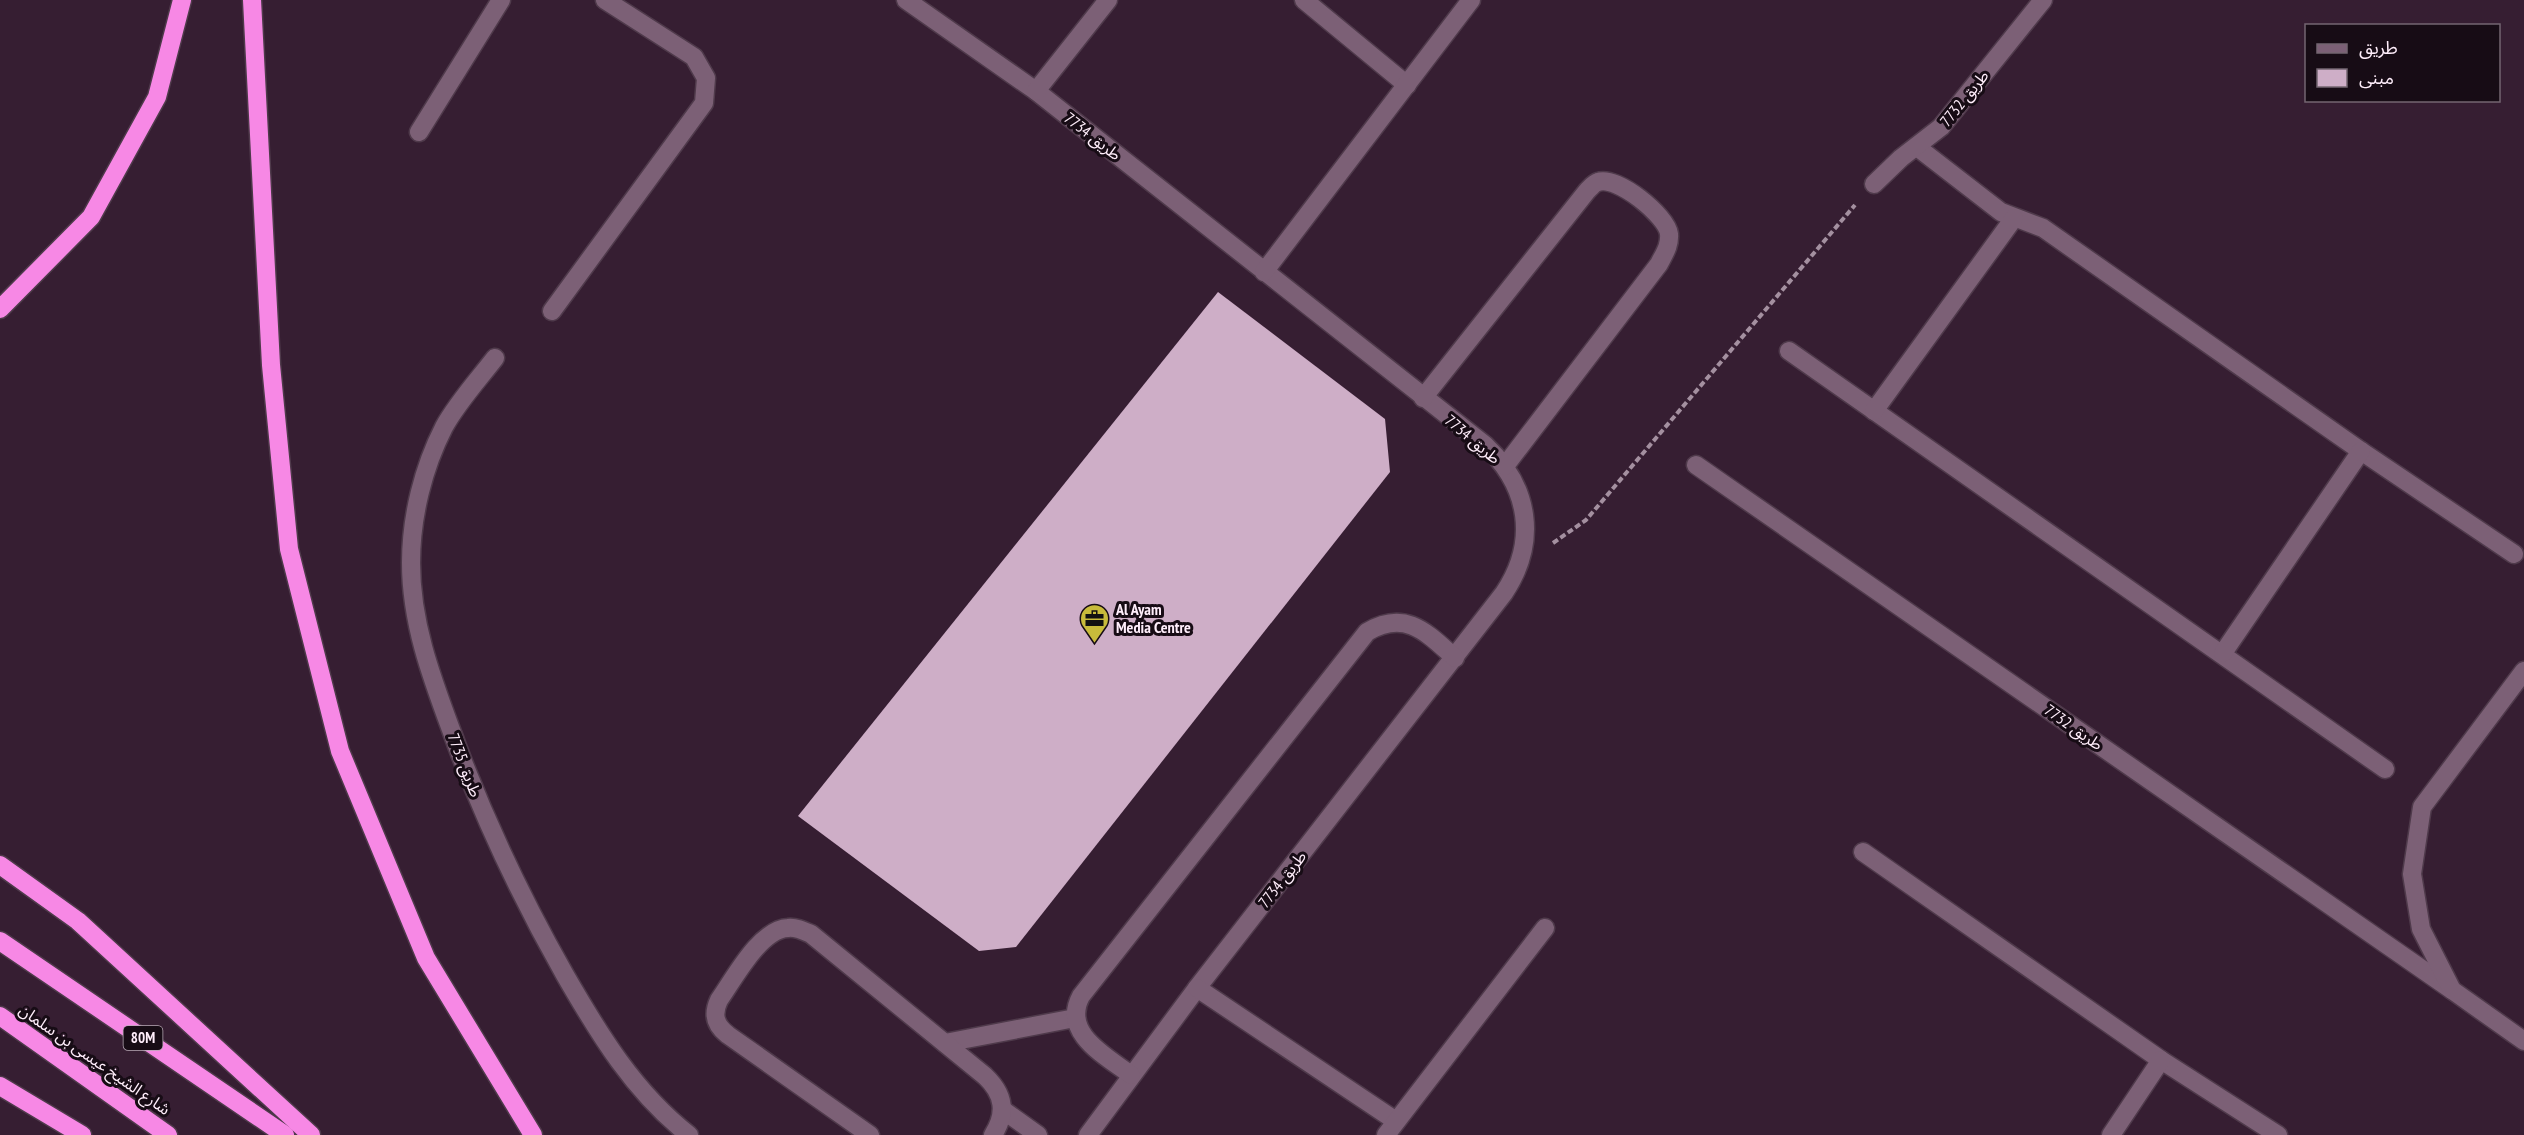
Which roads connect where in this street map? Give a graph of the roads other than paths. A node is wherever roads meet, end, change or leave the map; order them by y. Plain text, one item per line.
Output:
1 (182, 0) edge
2 (252, 0) edge
3 (501, 0) edge
4 (604, 0) edge
5 (906, 0) edge
6 (1108, 0) edge
7 (1304, 0) edge
8 (1471, 0) edge
9 (2043, 0) edge
10 (1407, 85) junction
11 (1036, 91) junction
12 (419, 132) dead end
13 (1917, 147) junction
14 (1874, 184) road end
15 (2014, 218) junction
16 (1264, 272) junction
17 (0, 309) edge
18 (552, 311) dead end
19 (1789, 351) dead end
20 (495, 358) dead end
21 (1423, 398) junction
22 (1874, 411) junction
23 (2361, 451) junction
24 (1696, 465) dead end
25 (1505, 466) junction
26 (2514, 554) dead end
27 (2223, 653) junction
28 (1455, 658) junction
29 (2524, 671) edge
30 (2385, 769) dead end
31 (1863, 852) dead end
32 (0, 866) edge
33 (1545, 928) dead end
34 (0, 941) edge
35 (1197, 988) junction
36 (2452, 990) junction
37 (0, 1016) edge
38 (1075, 1018) junction
39 (2524, 1041) edge
40 (945, 1043) junction
41 (2161, 1060) junction
42 (1131, 1076) junction
43 (0, 1086) edge
44 (1003, 1110) junction
45 (1391, 1128) edge
46 (82, 1135) edge
47 (168, 1135) edge
48 (285, 1135) edge
49 (311, 1135) edge
50 (533, 1135) edge
51 (689, 1135) edge
52 (870, 1135) edge
53 (993, 1135) edge
54 (1038, 1135) edge
55 (1088, 1135) edge
56 (2110, 1135) edge
57 (2278, 1135) edge

1 - 17 highway
2 - 50 highway
3 - 12 street
4 - 18 street
5 - 11 street, طريق 7734
6 - 11 street
7 - 10 street
8 - 10 street
9 - 13 street, طريق 7732
10 - 16 street
11 - 16 street, طريق 7734
13 - 14 street, طريق 7732
13 - 15 street
15 - 22 street
15 - 23 street
16 - 21 street, طريق 7734
19 - 22 street
20 - 51 street, طريق 7735
21 - 25 street, طريق 7734
21 - 25 street
22 - 27 street
23 - 26 street
23 - 27 street
24 - 36 street, طريق 7732
25 - 28 street, طريق 7734
27 - 30 street
28 - 35 street, طريق 7734
28 - 38 street
29 - 36 street
31 - 41 street
32 - 49 highway
33 - 45 street
34 - 48 highway, 80M
35 - 42 street, طريق 7734
35 - 45 street
36 - 39 street
37 - 47 highway, شارع الشيخ عيسى بن سلمان
38 - 40 street
38 - 42 street
40 - 44 street
40 - 52 street
41 - 56 street
41 - 57 street
42 - 55 street, طريق 7734
43 - 46 highway
44 - 53 street
44 - 54 street

